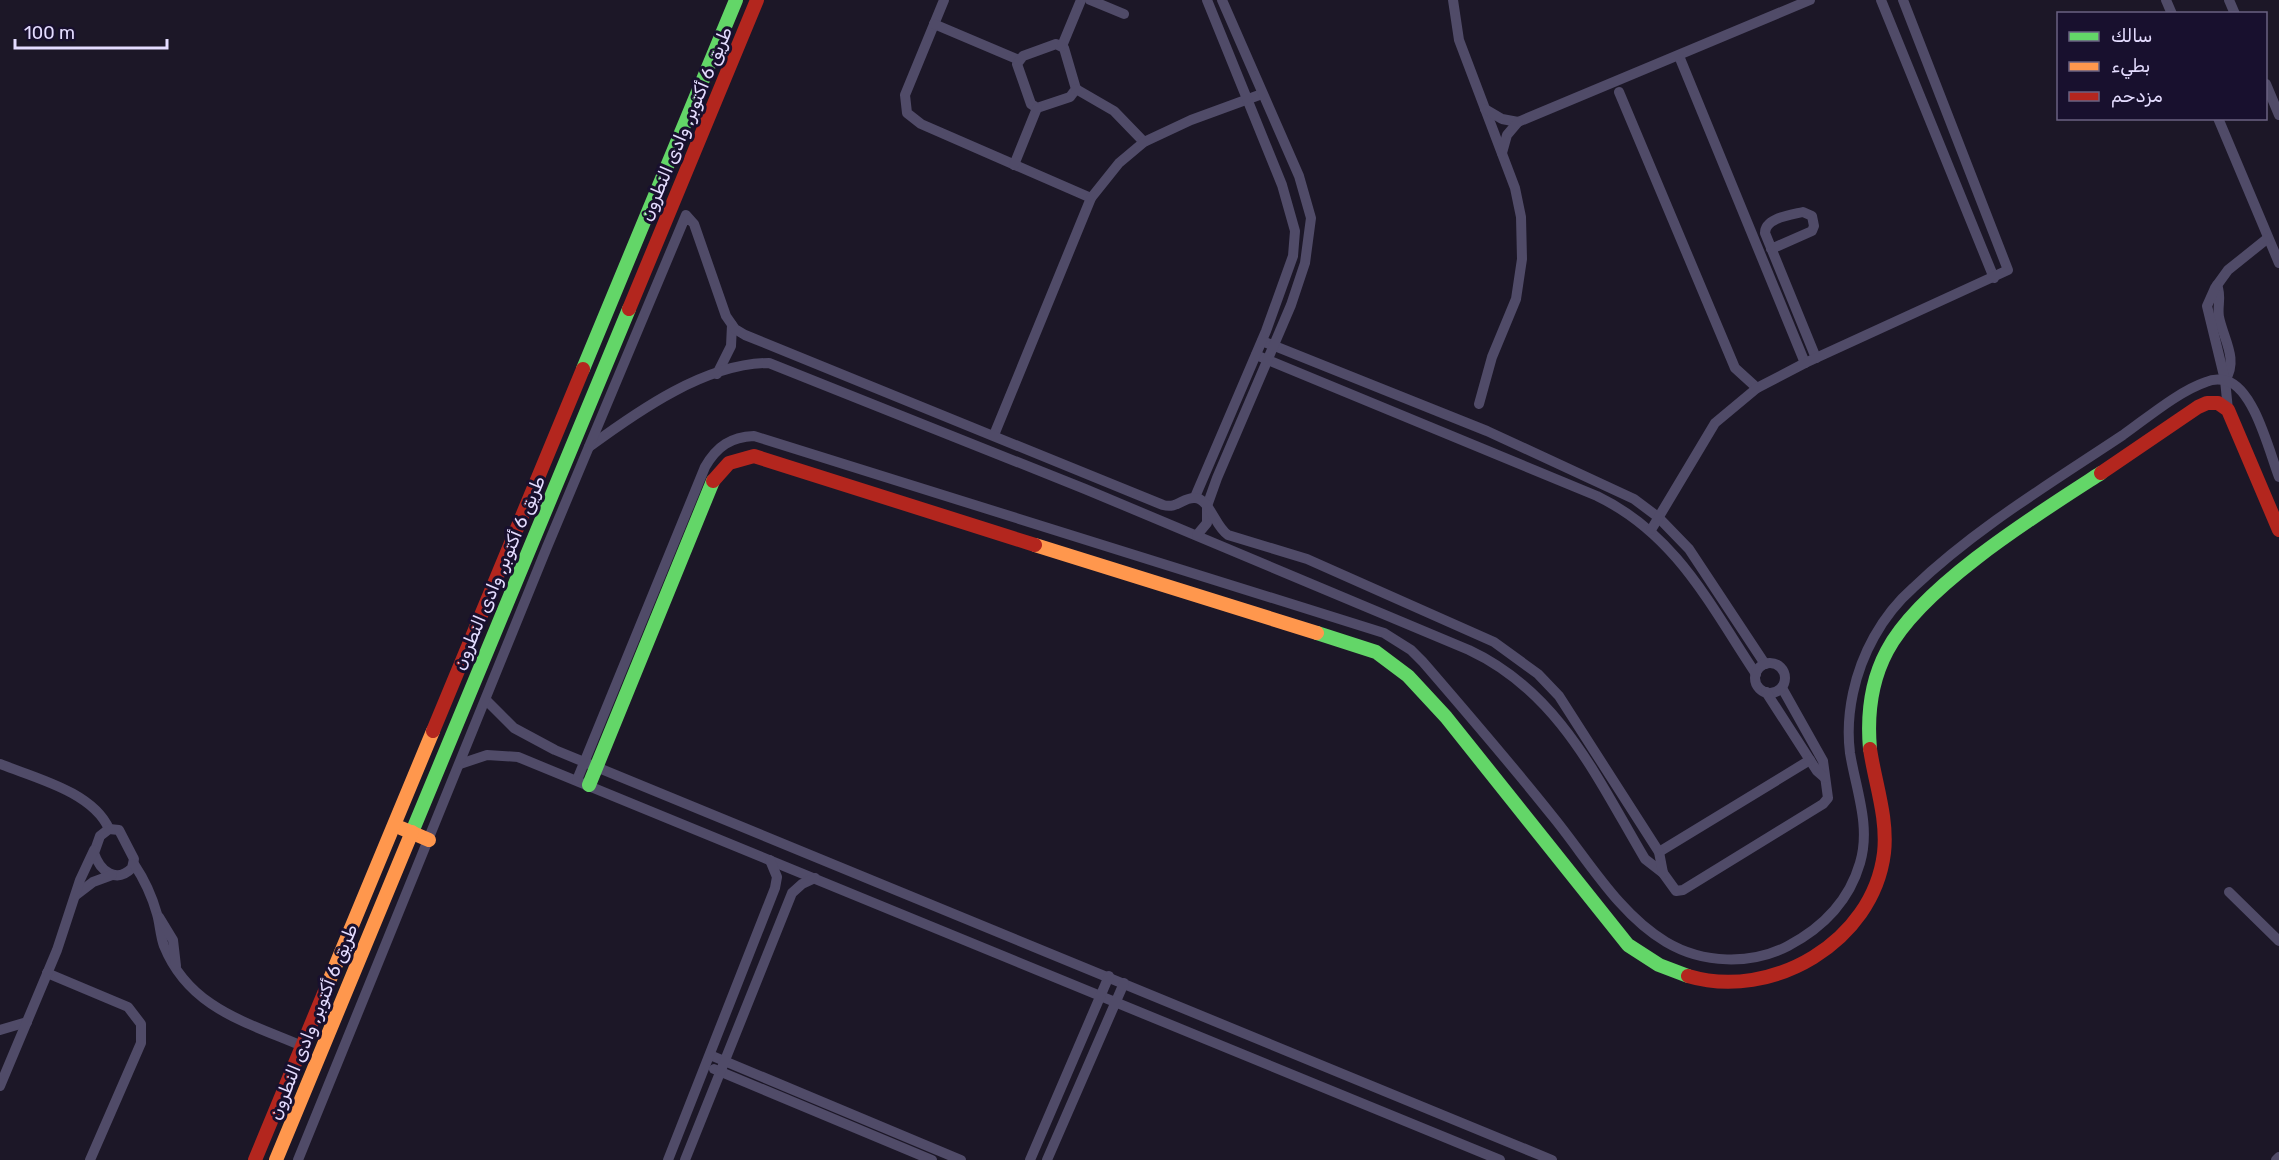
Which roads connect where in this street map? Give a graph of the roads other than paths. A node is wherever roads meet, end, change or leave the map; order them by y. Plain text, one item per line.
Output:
1 (736, 0) edge
2 (757, 0) edge
3 (944, 0) edge
4 (1080, 0) edge
5 (1090, 0) edge
6 (1207, 0) edge
7 (1222, 0) edge
8 (1453, 0) edge
9 (1810, 0) edge
10 (1881, 0) edge
11 (1903, 0) edge
12 (1124, 14) dead end
13 (934, 24) junction
14 (1062, 46) junction
15 (1679, 56) junction
16 (1019, 60) junction
17 (2267, 88) edge
18 (1076, 89) junction
19 (1619, 92) dead end
20 (1262, 94) junction
21 (1248, 100) junction
22 (1037, 108) junction
23 (1485, 109) junction
24 (2279, 115) edge
25 (2219, 120) edge
26 (1518, 122) junction
27 (1144, 142) junction
28 (1502, 153) junction
29 (1014, 165) junction
30 (1091, 198) junction
31 (2268, 238) junction
32 (1771, 249) junction
33 (2279, 263) edge
34 (1994, 278) junction
35 (732, 325) junction
36 (1262, 341) junction
37 (1273, 345) junction
38 (793, 353) junction
39 (1256, 355) junction
40 (1816, 358) junction
41 (1267, 360) junction
42 (1805, 363) junction
43 (822, 365) junction
44 (787, 368) junction
45 (717, 375) junction
46 (816, 380) junction
47 (2226, 381) junction
48 (872, 385) junction
49 (1757, 388) junction
50 (892, 393) junction
51 (866, 400) junction
52 (1479, 404) dead end
53 (886, 408) junction
54 (2228, 410) junction
55 (1459, 420) junction
56 (994, 435) junction
57 (1453, 436) junction
58 (589, 447) junction
59 (1206, 473) junction
60 (1090, 475) junction
61 (2279, 477) edge
62 (1217, 478) junction
63 (1085, 489) junction
64 (1195, 497) junction
65 (1207, 507) junction
66 (2000, 516) junction
67 (1658, 517) junction
68 (1651, 530) junction
69 (1981, 530) junction
70 (2279, 530) edge
71 (2011, 532) junction
72 (1197, 535) junction
73 (1262, 547) junction
74 (1992, 547) junction
75 (1258, 560) junction
76 (1221, 582) junction
77 (1215, 600) junction
78 (1766, 664) junction
79 (1756, 674) junction
80 (1782, 688) junction
81 (1766, 692) junction
82 (486, 700) junction
83 (555, 750) junction
84 (1810, 760) junction
85 (0, 764) edge
86 (460, 764) junction
87 (590, 765) junction
88 (548, 769) junction
89 (1825, 777) junction
90 (583, 783) junction
91 (1624, 795) junction
92 (1611, 802) junction
93 (392, 825) junction
94 (109, 829) junction
95 (410, 832) junction
96 (429, 840) junction
97 (94, 850) junction
98 (1659, 852) junction
99 (770, 860) junction
100 (134, 864) junction
101 (1663, 873) junction
102 (112, 875) junction
103 (815, 878) junction
104 (2229, 892) dead end
105 (76, 895) junction
106 (2279, 940) edge
107 (47, 973) junction
108 (1109, 976) junction
109 (1124, 983) junction
110 (1100, 996) junction
111 (1115, 1002) junction
112 (27, 1022) junction
113 (0, 1030) edge
114 (302, 1046) junction
115 (710, 1055) junction
116 (705, 1066) junction
117 (722, 1067) junction
118 (1, 1077) edge
119 (90, 1160) edge
120 (255, 1160) edge
121 (276, 1160) edge
122 (298, 1160) edge
123 (668, 1160) edge
124 (685, 1160) edge
125 (932, 1160) edge
126 (961, 1160) edge
127 (1030, 1160) edge
128 (1047, 1160) edge
129 (1500, 1160) edge
130 (1552, 1160) edge

1 - 93 street, طريق 6 أكتوبر, وادى النطرون
2 - 95 street, طريق 6 أكتوبر, وادى النطرون
3 - 13 street
4 - 14 street
5 - 12 street
6 - 21 street
7 - 20 street
8 - 23 street
9 - 15 street
10 - 34 street
11 - 34 street
13 - 16 street
13 - 29 street
14 - 16 street
14 - 18 street
15 - 26 street
15 - 42 street
16 - 22 street
17 - 24 street
18 - 22 street
18 - 27 street
19 - 49 street
20 - 21 street
20 - 37 street
21 - 27 street
21 - 36 street
22 - 29 street
23 - 26 street
23 - 28 street
25 - 31 street
26 - 28 street
27 - 30 street
28 - 52 street
29 - 30 street
30 - 56 street
31 - 33 street
31 - 47 street
32 - 32 street
32 - 40 street
34 - 40 street
35 - 38 street
35 - 45 street
35 - 58 street
36 - 37 street
36 - 39 street
37 - 41 street
37 - 55 street
38 - 43 street
38 - 44 street
39 - 41 street
39 - 59 street
40 - 42 street
41 - 57 street
41 - 62 street
42 - 49 street
43 - 46 street
43 - 48 street
44 - 45 street
44 - 46 street
45 - 58 street
46 - 51 street
47 - 54 street
47 - 61 street
47 - 66 street
48 - 50 street
48 - 51 street
49 - 67 street
50 - 53 street
50 - 56 street
51 - 53 street
53 - 63 street
54 - 70 street
54 - 71 street
55 - 57 street
55 - 67 street
56 - 60 street
57 - 68 street
58 - 82 street
59 - 62 street
59 - 64 street
60 - 63 street
60 - 64 street
62 - 65 street
63 - 72 street
64 - 65 street
65 - 72 street
65 - 73 street
66 - 69 street
66 - 71 street
67 - 68 street
67 - 78 street
68 - 79 street
69 - 74 street
69 - 76 street
71 - 74 street
72 - 75 street
73 - 75 street
73 - 91 street
74 - 77 street
75 - 92 street
76 - 77 street
76 - 87 street
77 - 87 street
78 - 79 street
78 - 80 street
79 - 81 street
80 - 81 street
80 - 89 street
81 - 84 street
82 - 83 street
82 - 86 street
83 - 87 street
83 - 88 street
84 - 89 street
84 - 98 street
85 - 94 street
86 - 88 street
86 - 96 street
87 - 90 street
87 - 108 street
88 - 90 street
89 - 101 street
90 - 99 street
91 - 92 street
91 - 98 street
92 - 101 street
93 - 95 street
93 - 114 street, طريق 6 أكتوبر, وادى النطرون
94 - 97 street
94 - 100 street
95 - 96 street
95 - 121 street, طريق 6 أكتوبر, وادى النطرون
96 - 122 street
97 - 102 street
97 - 105 street
98 - 101 street
99 - 103 street
99 - 115 street
100 - 102 street
100 - 114 street
102 - 105 street
103 - 110 street
103 - 117 street
104 - 106 street
105 - 107 street
107 - 112 street
107 - 119 street
108 - 109 street
108 - 110 street
109 - 111 street
109 - 130 street
110 - 111 street
110 - 127 street
111 - 128 street
111 - 129 street
112 - 113 street
112 - 118 street
114 - 120 street, طريق 6 أكتوبر, وادى النطرون
115 - 116 street
115 - 117 street
116 - 117 street
116 - 123 street
117 - 124 street
117 - 125 street
117 - 126 street

